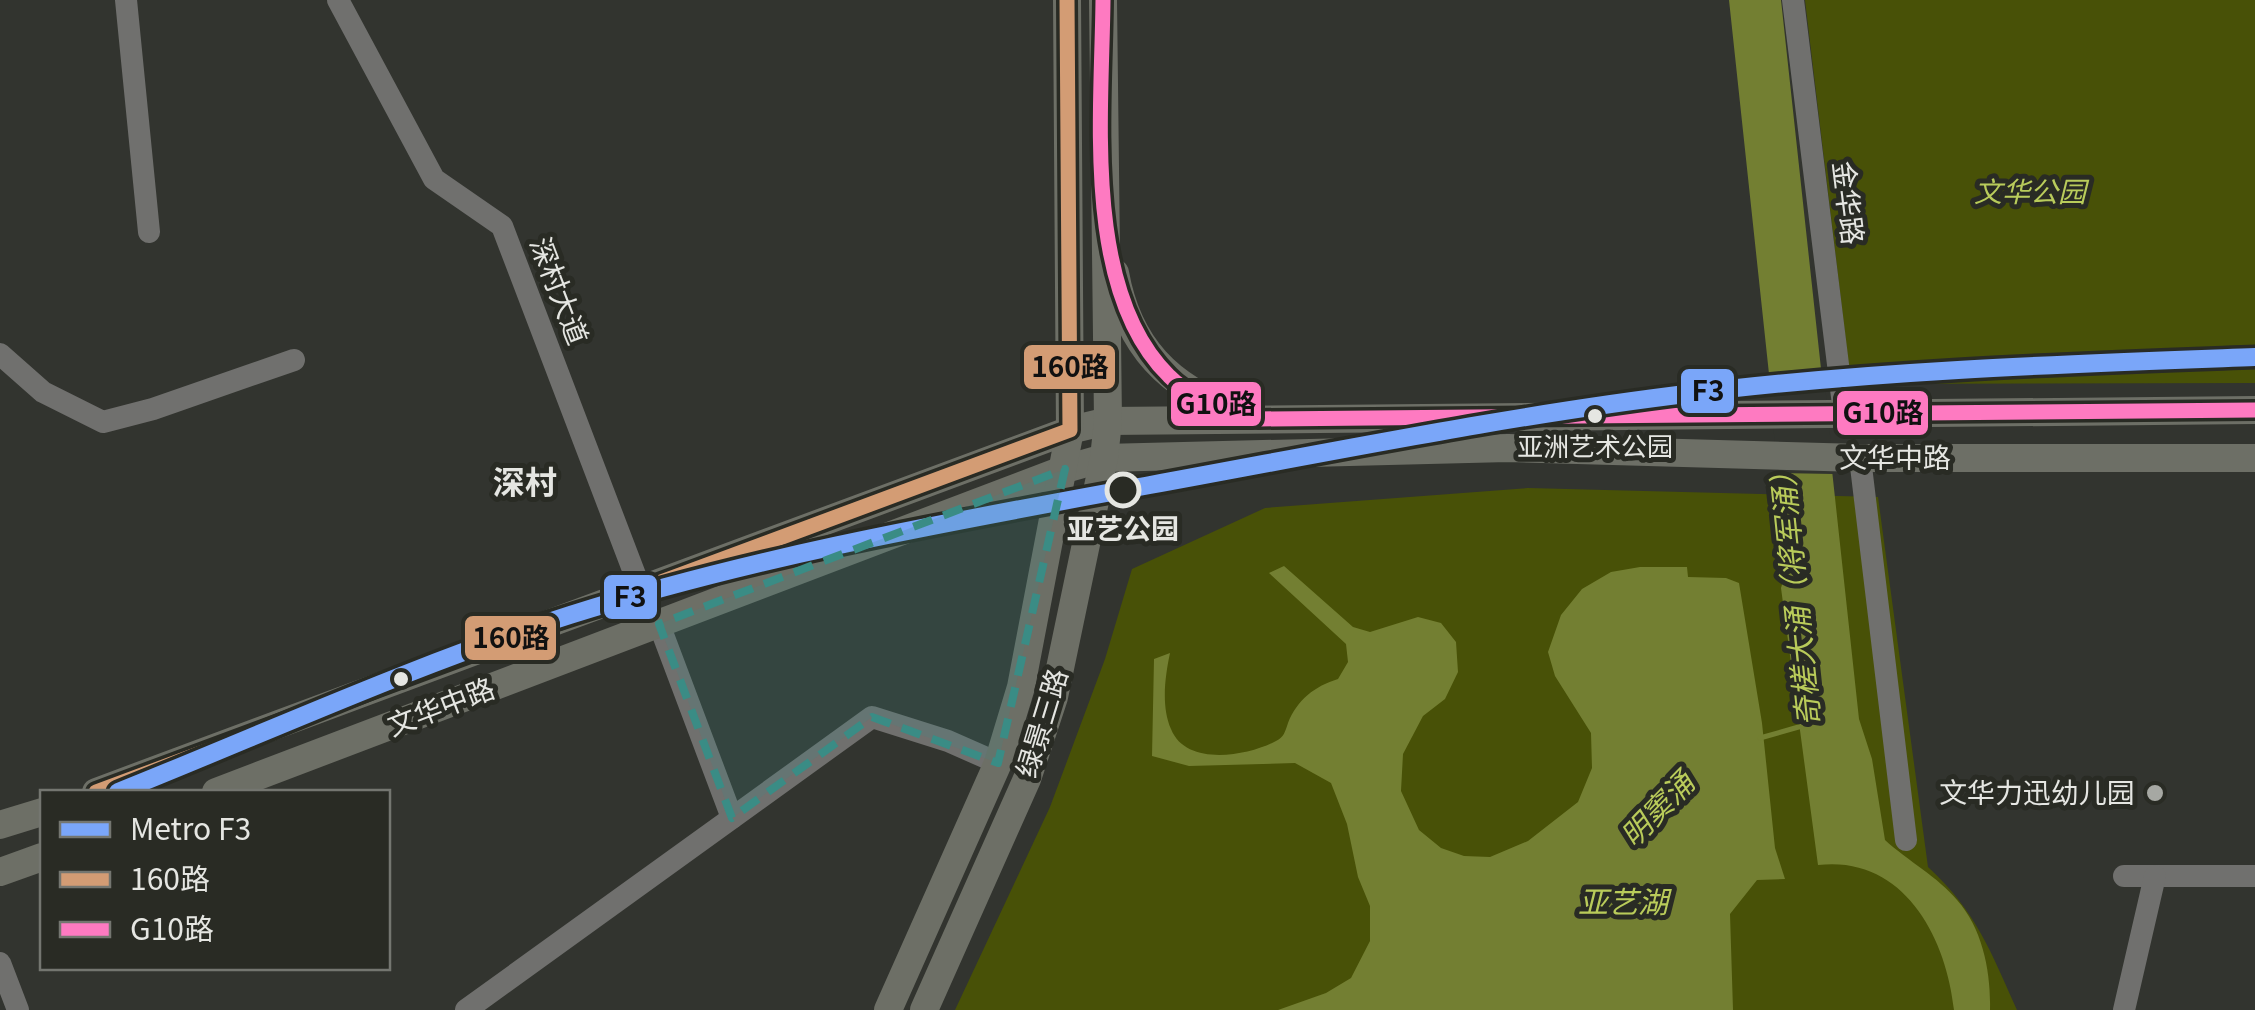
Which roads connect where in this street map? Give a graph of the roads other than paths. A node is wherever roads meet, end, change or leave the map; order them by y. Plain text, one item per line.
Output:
1 (126, 0) edge
2 (338, 0) edge
3 (1066, 0) edge
4 (1103, 0) edge
5 (1793, 0) edge
6 (1106, 222) junction
7 (149, 232) dead end
8 (294, 360) dead end
9 (8, 362) edge
10 (0, 388) edge
11 (2255, 410) edge
12 (1836, 413) junction
13 (1258, 419) junction
14 (1108, 420) junction
15 (1070, 430) junction
16 (1104, 458) junction
17 (1847, 458) junction
18 (2255, 458) edge
19 (1065, 470) junction
20 (640, 588) junction
21 (660, 624) junction
22 (998, 763) junction
23 (101, 790) edge
24 (221, 790) edge
25 (40, 813) edge
26 (732, 818) junction
27 (0, 825) edge
28 (1906, 840) dead end
29 (40, 858) edge
30 (0, 872) edge
31 (2124, 876) dead end
32 (2155, 876) junction
33 (2255, 876) edge
34 (0, 963) edge
35 (18, 1010) edge
36 (466, 1010) edge
37 (888, 1010) edge
38 (924, 1010) edge
39 (2124, 1010) edge

1 - 7 street
2 - 20 street, 深村大道
3 - 15 main road, 绿景三路
4 - 6 main road
5 - 12 street, 金华路
6 - 13 main road
6 - 14 main road, 绿景三路
8 - 9 street
9 - 10 street
11 - 12 main road, 文华中路
12 - 13 main road, 文华中路
13 - 14 main road, 文华中路
14 - 15 main road, 文华中路
14 - 16 main road, 绿景三路
15 - 19 main road, 绿景三路
15 - 20 main road, 文华中路
16 - 17 main road, 文华中路
16 - 19 main road, 文华中路
16 - 38 main road, 绿景三路
17 - 18 main road, 文华中路
17 - 28 street
19 - 21 main road, 文华中路
19 - 22 main road, 绿景三路
20 - 23 main road, 文华中路
21 - 24 main road, 文华中路
21 - 26 street
22 - 26 street
22 - 37 main road, 绿景三路
25 - 27 main road
26 - 36 street
29 - 30 main road
31 - 32 street
32 - 33 street
32 - 39 street
34 - 35 street

